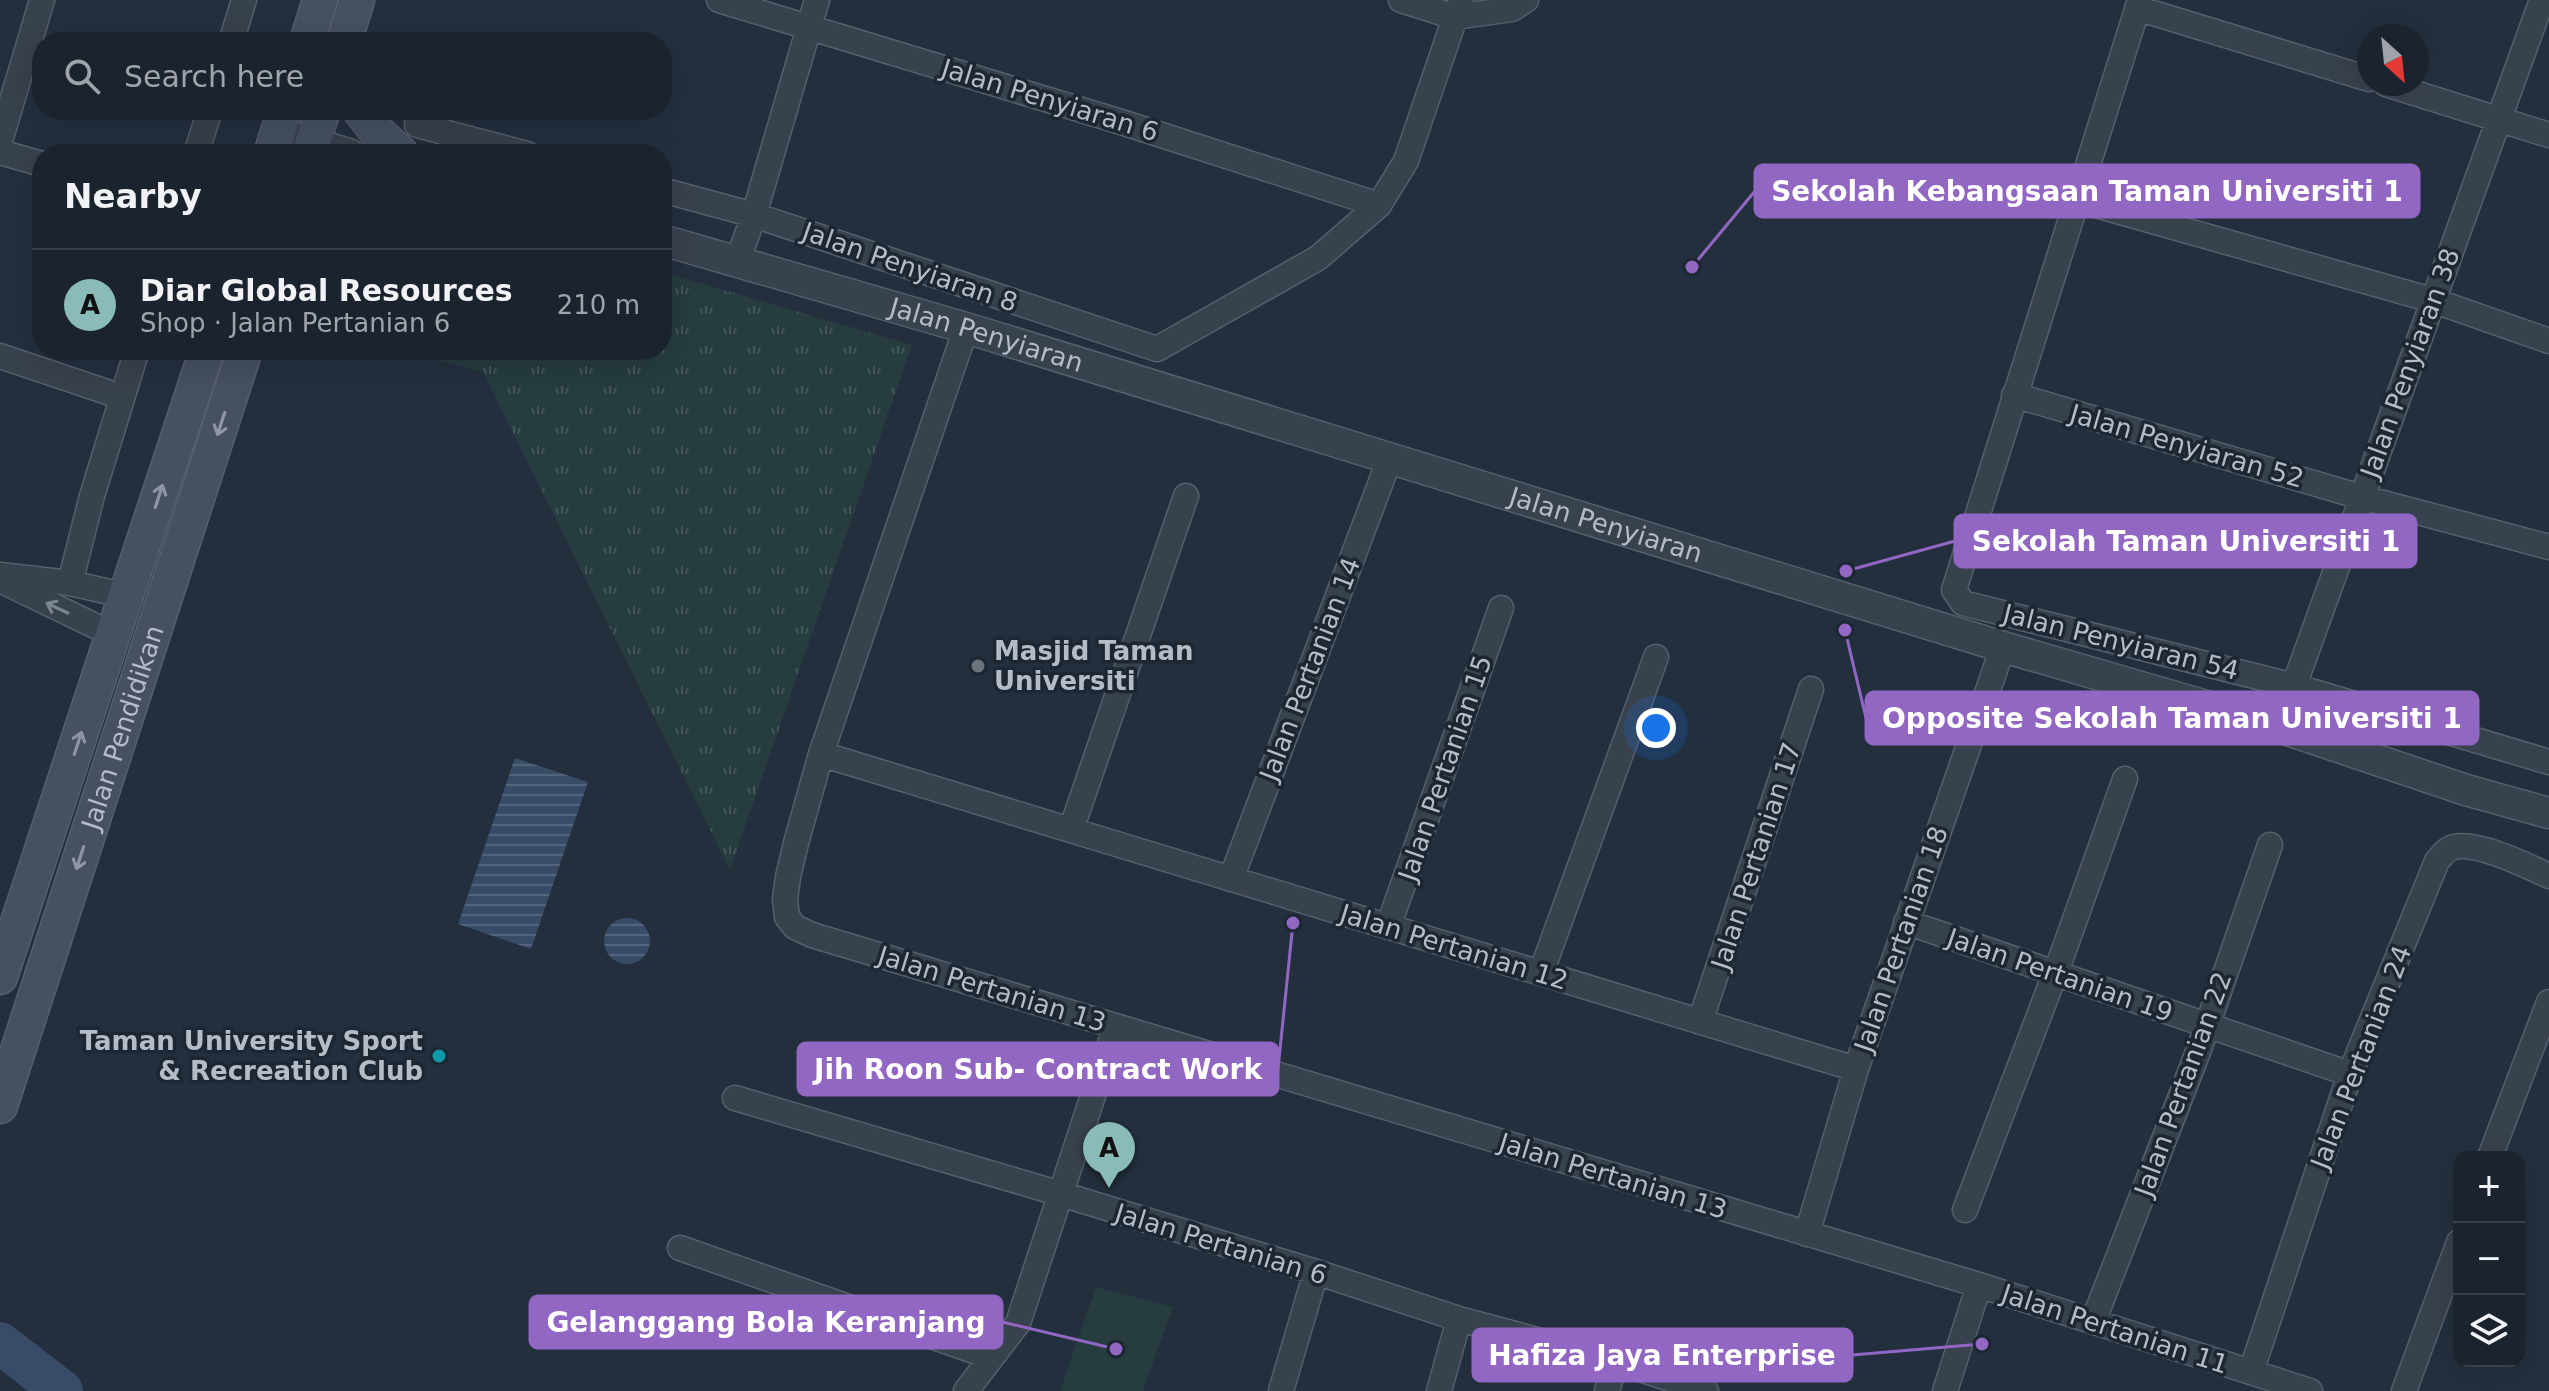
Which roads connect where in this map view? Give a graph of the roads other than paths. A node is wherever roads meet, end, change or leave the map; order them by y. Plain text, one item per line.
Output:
1 (42, 0) edge
2 (244, 0) edge
3 (320, 0) edge
4 (357, 0) edge
5 (364, 0) edge
6 (719, 0) edge
7 (817, 0) edge
8 (1401, 0) edge
9 (1526, 0) edge
10 (2542, 0) edge
11 (2139, 4) edge
12 (1458, 9) edge
13 (810, 26) junction
14 (32, 32) edge
15 (234, 32) edge
16 (310, 32) edge
17 (347, 32) edge
18 (360, 32) edge
19 (32, 34) edge
20 (2357, 75) edge
21 (2425, 96) edge
22 (2499, 119) junction
23 (207, 120) edge
24 (320, 120) edge
25 (368, 120) edge
26 (278, 132) edge
27 (2549, 135) edge
28 (409, 139) edge
29 (0, 141) edge
30 (199, 144) edge
31 (301, 144) edge
32 (312, 144) edge
33 (448, 144) edge
34 (0, 152) edge
35 (32, 161) edge
36 (672, 193) edge
37 (2078, 200) junction
38 (1379, 205) junction
39 (754, 215) junction
40 (672, 243) edge
41 (738, 260) junction
42 (2432, 300) junction
43 (966, 328) junction
44 (2549, 341) edge
45 (0, 356) edge
46 (134, 360) edge
47 (204, 360) edge
48 (242, 360) edge
49 (2014, 395) junction
50 (122, 397) junction
51 (1390, 458) junction
52 (1186, 496) dead end
53 (2361, 497) junction
54 (2549, 547) edge
55 (0, 578) edge
56 (70, 583) junction
57 (127, 596) junction
58 (1501, 608) dead end
59 (114, 635) junction
60 (2003, 647) junction
61 (1656, 657) dead end
62 (2294, 686) junction
63 (1811, 689) dead end
64 (2282, 728) junction
65 (821, 754) junction
66 (2549, 762) edge
67 (2125, 779) dead end
68 (2549, 813) edge
69 (1071, 830) junction
70 (2270, 845) dead end
71 (2549, 876) edge
72 (1231, 879) junction
73 (1906, 922) junction
74 (1388, 927) junction
75 (1541, 973) junction
76 (2055, 973) junction
77 (0, 977) edge
78 (2549, 1002) edge
79 (1700, 1022) junction
80 (2206, 1025) junction
81 (1116, 1026) junction
82 (1856, 1069) junction
83 (2350, 1074) junction
84 (735, 1098) dead end
85 (0, 1106) edge
86 (2492, 1151) edge
87 (1061, 1194) junction
88 (1965, 1210) dead end
89 (1807, 1234) junction
90 (680, 1248) dead end
91 (2453, 1258) edge
92 (1316, 1272) junction
93 (1979, 1285) junction
94 (1459, 1319) junction
95 (2093, 1322) junction
96 (991, 1357) junction
97 (1616, 1361) junction
98 (2251, 1372) junction
99 (966, 1391) edge
100 (1281, 1391) edge
101 (1439, 1391) edge
102 (1607, 1391) edge
103 (1706, 1391) edge
104 (1945, 1391) edge
105 (2310, 1391) edge
106 (2404, 1391) edge

1 - 14 street
2 - 15 street
3 - 16 main road
4 - 17 main road
5 - 18 main road
6 - 13 street, Jalan Penyiaran 6
7 - 13 street
8 - 12 street
9 - 12 street
10 - 22 street, Jalan Penyiaran 38
11 - 20 street
11 - 37 street
12 - 38 street
13 - 38 street, Jalan Penyiaran 6
13 - 39 street
19 - 29 street
21 - 22 street
22 - 27 street
22 - 42 street, Jalan Penyiaran 38
23 - 30 street
24 - 32 main road
25 - 28 main road
26 - 31 street
28 - 33 street
34 - 35 street
36 - 39 street, Jalan Penyiaran 8
37 - 42 street
37 - 49 street
38 - 39 street, Jalan Penyiaran 8
39 - 41 street
40 - 41 street, Jalan Penyiaran
41 - 43 street, Jalan Penyiaran
42 - 44 street
42 - 53 street, Jalan Penyiaran 38
43 - 51 street, Jalan Penyiaran
43 - 65 street, Jalan Pertanian 13
45 - 50 street
46 - 50 street
57 -> 47 main road, Jalan Pendidikan
48 -> 85 main road, Jalan Pendidikan
49 - 53 street, Jalan Penyiaran 52
49 - 62 street, Jalan Penyiaran 54
50 - 56 street
51 - 60 street, Jalan Penyiaran
51 - 72 street, Jalan Pertanian 14
52 - 69 street
53 - 54 street, Jalan Penyiaran 52
53 - 62 street, Jalan Penyiaran 38
55 - 56 street
59 -> 55 street
56 - 57 street
57 - 59 main road, Jalan Pendidikan
58 - 74 street, Jalan Pertanian 15
77 -> 59 main road, Jalan Pendidikan
60 - 64 street, Jalan Penyiaran
60 - 73 street, Jalan Pertanian 18
61 - 75 street
62 - 64 street, Jalan Penyiaran 38
62 - 66 street, Jalan Penyiaran 54
63 - 79 street, Jalan Pertanian 17
64 - 68 street, Jalan Penyiaran
65 - 69 street, Jalan Pertanian 12
65 - 81 street, Jalan Pertanian 13
67 - 76 street
69 - 72 street, Jalan Pertanian 12
70 - 80 street, Jalan Pertanian 22
71 - 83 street, Jalan Pertanian 24
72 - 74 street, Jalan Pertanian 12
73 - 76 street, Jalan Pertanian 19
73 - 82 street, Jalan Pertanian 18
74 - 75 street, Jalan Pertanian 12
75 - 79 street, Jalan Pertanian 12
76 - 80 street, Jalan Pertanian 19
76 - 88 street
78 - 86 street
79 - 82 street, Jalan Pertanian 12
80 - 83 street, Jalan Pertanian 19
80 - 95 street, Jalan Pertanian 22
81 - 87 street
81 - 89 street, Jalan Pertanian 13
82 - 89 street, Jalan Pertanian 18
83 - 98 street, Jalan Pertanian 24
84 - 87 street, Jalan Pertanian 6
87 - 92 street, Jalan Pertanian 6
87 - 96 street
89 - 93 street, Jalan Pertanian 13
90 - 96 street
91 - 106 street
92 - 94 street, Jalan Pertanian 6
92 - 100 street
93 - 95 street, Jalan Pertanian 11
93 - 104 street, Jalan Pertanian 11
94 - 97 street, Jalan Pertanian 6
94 - 101 street
95 - 98 street, Jalan Pertanian 11
96 - 99 street
97 - 102 street
97 - 103 street, Jalan Pertanian 6
98 - 105 street, Jalan Pertanian 11

